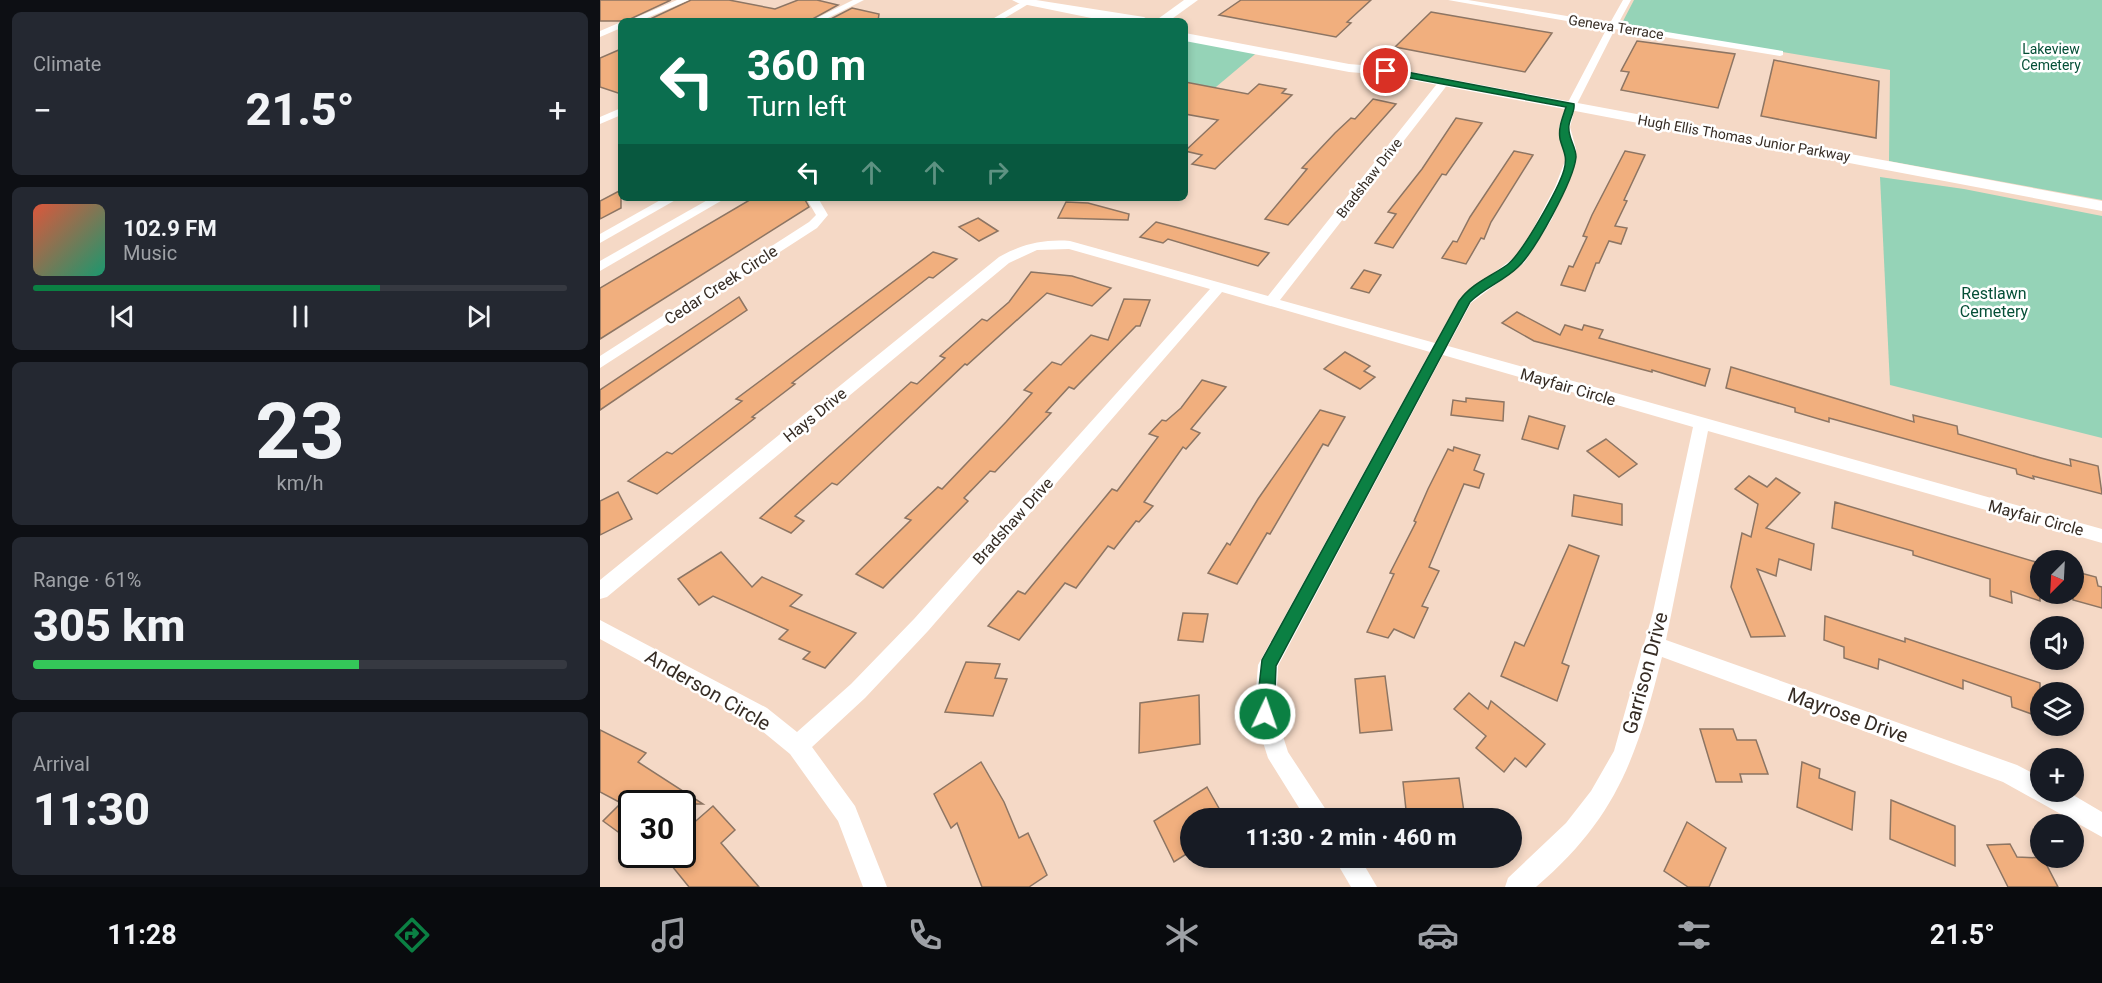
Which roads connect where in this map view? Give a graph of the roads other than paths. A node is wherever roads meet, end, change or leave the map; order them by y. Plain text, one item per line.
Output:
1 (685, 0) edge
2 (860, 0) edge
3 (1192, 0) edge
4 (1455, 0) edge
5 (1628, 0) edge
6 (1025, 1) edge
7 (640, 18) edge
8 (821, 18) edge
9 (998, 18) edge
10 (1102, 18) edge
11 (1165, 18) edge
12 (1614, 26) junction
13 (618, 27) edge
14 (1188, 30) edge
15 (600, 34) edge
16 (1188, 38) edge
17 (1780, 53) dead end
18 (1386, 71) junction
19 (1444, 82) junction
20 (1571, 106) junction
21 (618, 112) edge
22 (600, 120) edge
23 (668, 201) edge
24 (715, 201) edge
25 (814, 201) edge
26 (2102, 206) edge
27 (600, 238) edge
28 (1034, 245) joint
29 (600, 267) edge
30 (1220, 287) junction
31 (1271, 302) junction
32 (1438, 350) junction
33 (600, 363) edge
34 (1701, 425) junction
35 (2102, 536) edge
36 (600, 591) edge
37 (600, 629) edge
38 (1655, 645) junction
39 (798, 746) junction
40 (2030, 784) edge
41 (2063, 802) edge
42 (1313, 808) edge
43 (2102, 825) edge
44 (1353, 868) edge
45 (875, 887) edge
46 (1365, 887) edge
47 (1517, 887) edge

1 - 7 street
2 - 8 street
3 - 11 main road
4 - 12 street, Geneva Terrace
5 - 12 street
6 - 9 street
6 - 10 main road
12 - 17 street, Geneva Terrace
12 - 20 street
13 - 15 street
14 - 18 main road, Hugh Ellis Thomas Junior Parkway
16 - 18 main road, Hugh Ellis Thomas Junior Parkway
18 - 19 main road, Hugh Ellis Thomas Junior Parkway
19 - 20 main road, Hugh Ellis Thomas Junior Parkway
19 - 31 street, Bradshaw Drive
20 - 26 main road, Hugh Ellis Thomas Junior Parkway
20 - 32 street
21 - 22 street
23 - 27 street
24 - 29 street
25 - 33 street, Cedar Creek Circle
28 - 30 street, Mayfair Circle
28 - 36 street, Hays Drive
30 - 31 street, Mayfair Circle
30 - 39 street, Bradshaw Drive
31 - 32 street, Mayfair Circle
32 - 34 street, Mayfair Circle
32 - 42 street
34 - 35 street, Mayfair Circle
34 - 38 street, Garrison Drive
37 - 39 street, Anderson Circle
38 - 40 street, Mayrose Drive
38 - 47 street, Garrison Drive
39 - 45 street, Anderson Circle
41 - 43 street
44 - 46 street

